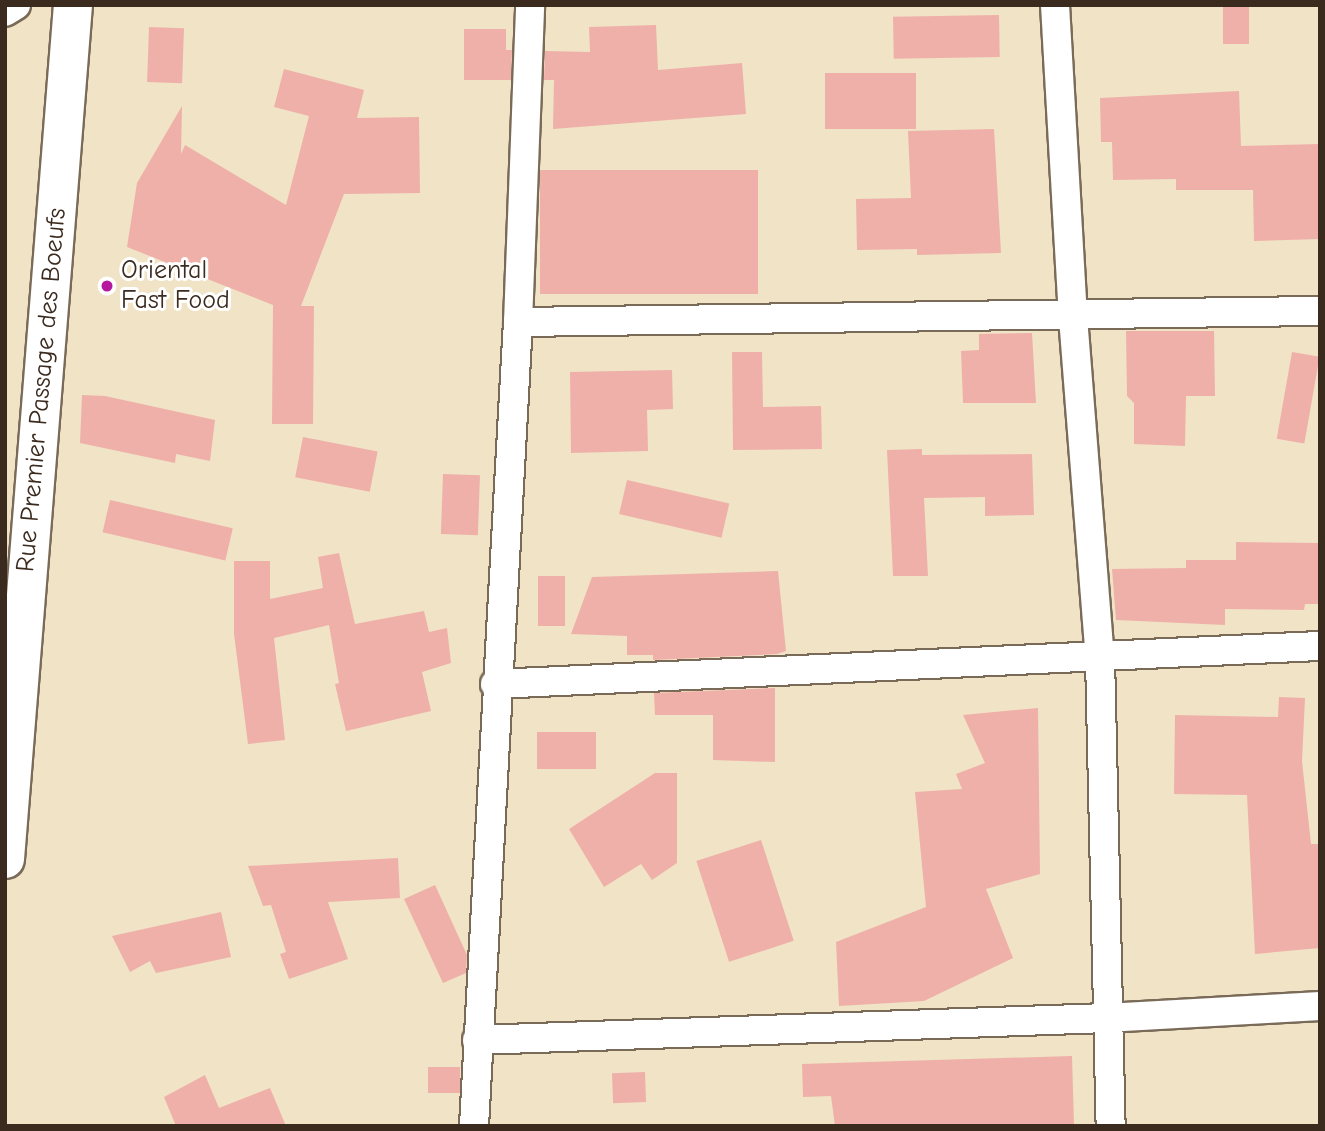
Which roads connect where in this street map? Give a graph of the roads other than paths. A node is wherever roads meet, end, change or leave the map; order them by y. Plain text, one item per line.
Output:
1 (16, 5) edge
2 (73, 5) edge
3 (530, 5) edge
4 (1055, 5) edge
5 (5, 12) edge
6 (1320, 311) edge
7 (1073, 317) junction
8 (518, 322) junction
9 (1320, 646) edge
10 (1100, 657) junction
11 (495, 684) junction
12 (5, 859) edge
13 (1320, 1006) edge
14 (1106, 1018) junction
15 (477, 1040) junction
16 (474, 1126) edge
17 (1111, 1126) edge

1 - 5 street
2 - 12 main road, Rue Premier Passage des Boeufs
3 - 8 street
4 - 7 street
6 - 7 street
7 - 8 street
7 - 10 street
8 - 11 street
9 - 10 street
10 - 11 street
10 - 14 street
11 - 15 street
13 - 14 street
14 - 15 street
14 - 17 street
15 - 16 street

